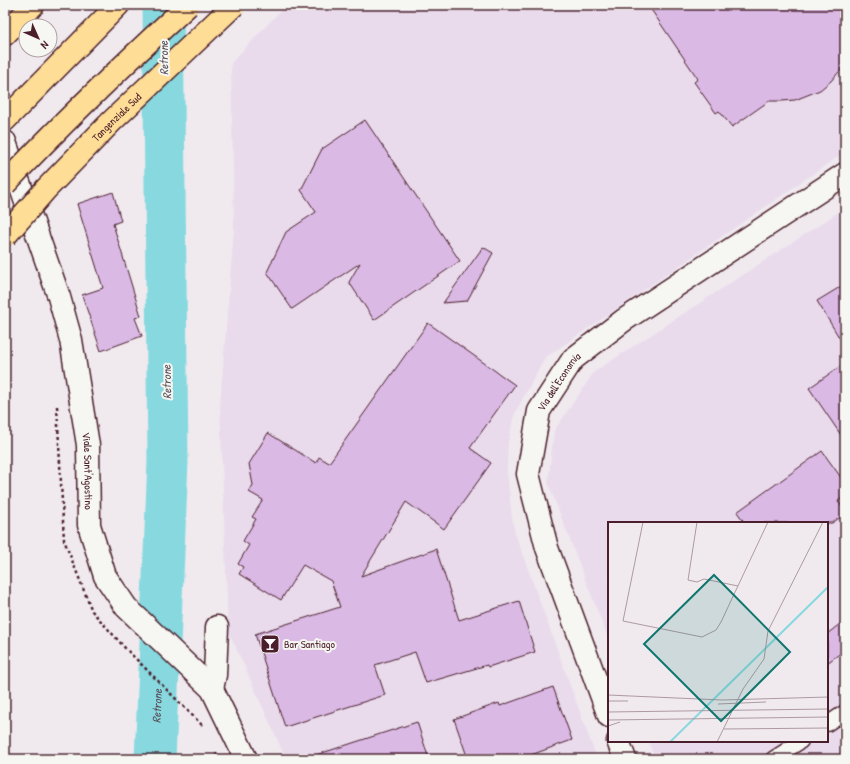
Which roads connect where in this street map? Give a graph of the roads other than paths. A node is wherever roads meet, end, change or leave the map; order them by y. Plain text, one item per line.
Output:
1 (33, 5) edge
2 (118, 5) edge
3 (188, 5) edge
4 (234, 5) edge
5 (5, 34) edge
6 (5, 120) edge
7 (5, 142) edge
8 (845, 174) edge
9 (5, 184) edge
10 (5, 236) edge
11 (217, 627) dead end
12 (212, 689) junction
13 (845, 712) edge
14 (608, 713) edge
15 (828, 723) edge
16 (618, 742) edge
17 (799, 742) edge
18 (246, 759) edge
19 (625, 759) edge
20 (773, 759) edge

1 - 5 highway
2 - 6 highway
3 - 9 highway, bridge
4 - 10 highway, Tangenziale Sud, bridge
7 - 12 street, Viale Sant'Agostino
8 - 14 street, Via dell'Economia
11 - 12 street
12 - 18 street, Viale Sant'Agostino
13 - 15 lane
16 - 19 street
17 - 20 lane

